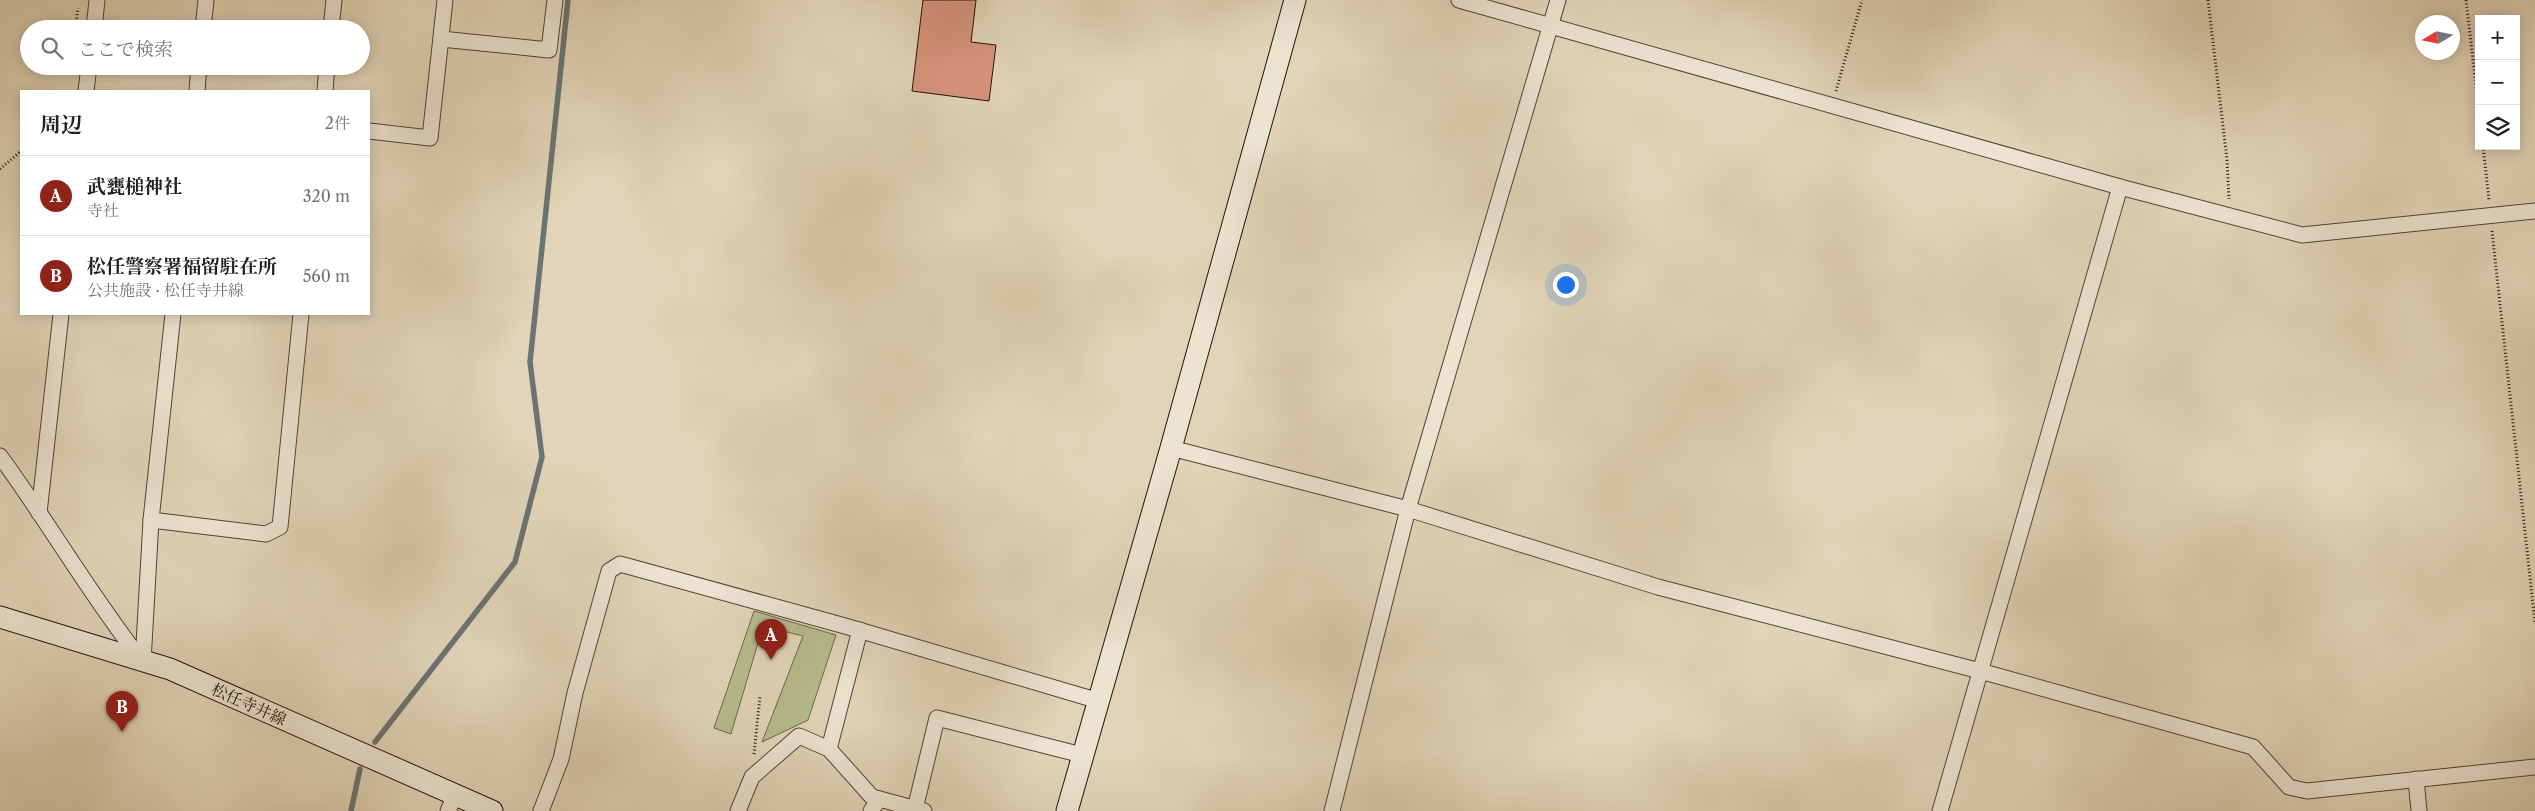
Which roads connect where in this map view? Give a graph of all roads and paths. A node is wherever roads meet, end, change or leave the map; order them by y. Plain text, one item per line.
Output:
1 (79, 0) edge
2 (97, 0) edge
3 (206, 0) edge
4 (334, 0) edge
5 (445, 0) edge
6 (555, 0) edge
7 (1295, 0) edge
8 (1459, 0) edge
9 (1558, 0) edge
10 (1862, 0) edge
11 (2208, 0) edge
12 (2466, 0) edge
13 (76, 20) edge
14 (95, 20) edge
15 (204, 20) edge
16 (332, 20) edge
17 (1550, 26) junction
18 (441, 39) junction
19 (88, 75) edge
20 (198, 75) edge
21 (326, 75) edge
22 (86, 90) edge
23 (197, 90) edge
24 (324, 90) edge
25 (2478, 105) edge
26 (1832, 106) junction
27 (370, 131) edge
28 (2483, 150) edge
29 (20, 152) edge
30 (0, 168) edge
31 (2120, 187) junction
32 (2535, 211) edge
33 (2490, 215) junction
34 (2230, 217) junction
35 (61, 315) edge
36 (173, 315) edge
37 (301, 315) edge
38 (1171, 448) junction
39 (0, 456) edge
40 (1408, 509) junction
41 (39, 513) junction
42 (151, 520) junction
43 (0, 617) edge
44 (2535, 623) edge
45 (860, 630) junction
46 (143, 662) junction
47 (1980, 671) junction
48 (760, 696) dead end
49 (1099, 701) junction
50 (829, 750) junction
51 (1082, 755) junction
52 (2535, 767) edge
53 (752, 777) junction
54 (2416, 779) junction
55 (452, 803) edge
56 (875, 805) edge
57 (919, 810) edge
58 (492, 811) edge
59 (541, 811) edge
60 (738, 811) edge
61 (1068, 811) edge
62 (1332, 811) edge
63 (1940, 811) edge
64 (2419, 811) edge

1 - 13 path
2 - 14 street
3 - 15 street
4 - 16 street
5 - 18 street
6 - 18 street
7 - 38 street
8 - 17 street
9 - 17 street
10 - 26 path
11 - 34 path
12 - 25 path
17 - 26 street
17 - 40 street
18 - 27 street
19 - 22 street
20 - 23 street
21 - 24 street
26 - 31 street
28 - 33 path
29 - 30 path
31 - 34 street
31 - 47 street
32 - 33 street
33 - 34 street
33 - 44 path
35 - 41 street
36 - 42 street
37 - 42 street
38 - 40 street
38 - 49 street
39 - 41 street
40 - 47 street
40 - 62 street
41 - 46 street
42 - 46 street
43 - 46 street, 松任寺井線
45 - 49 street
45 - 50 street
45 - 59 street
46 - 55 street, 松任寺井線
47 - 54 street
47 - 63 street
48 - 53 path
49 - 51 street
50 - 53 street
50 - 56 street
51 - 57 street
51 - 61 street
52 - 54 street
53 - 60 street
54 - 64 street
55 - 58 street, 松任寺井線
56 - 57 street

